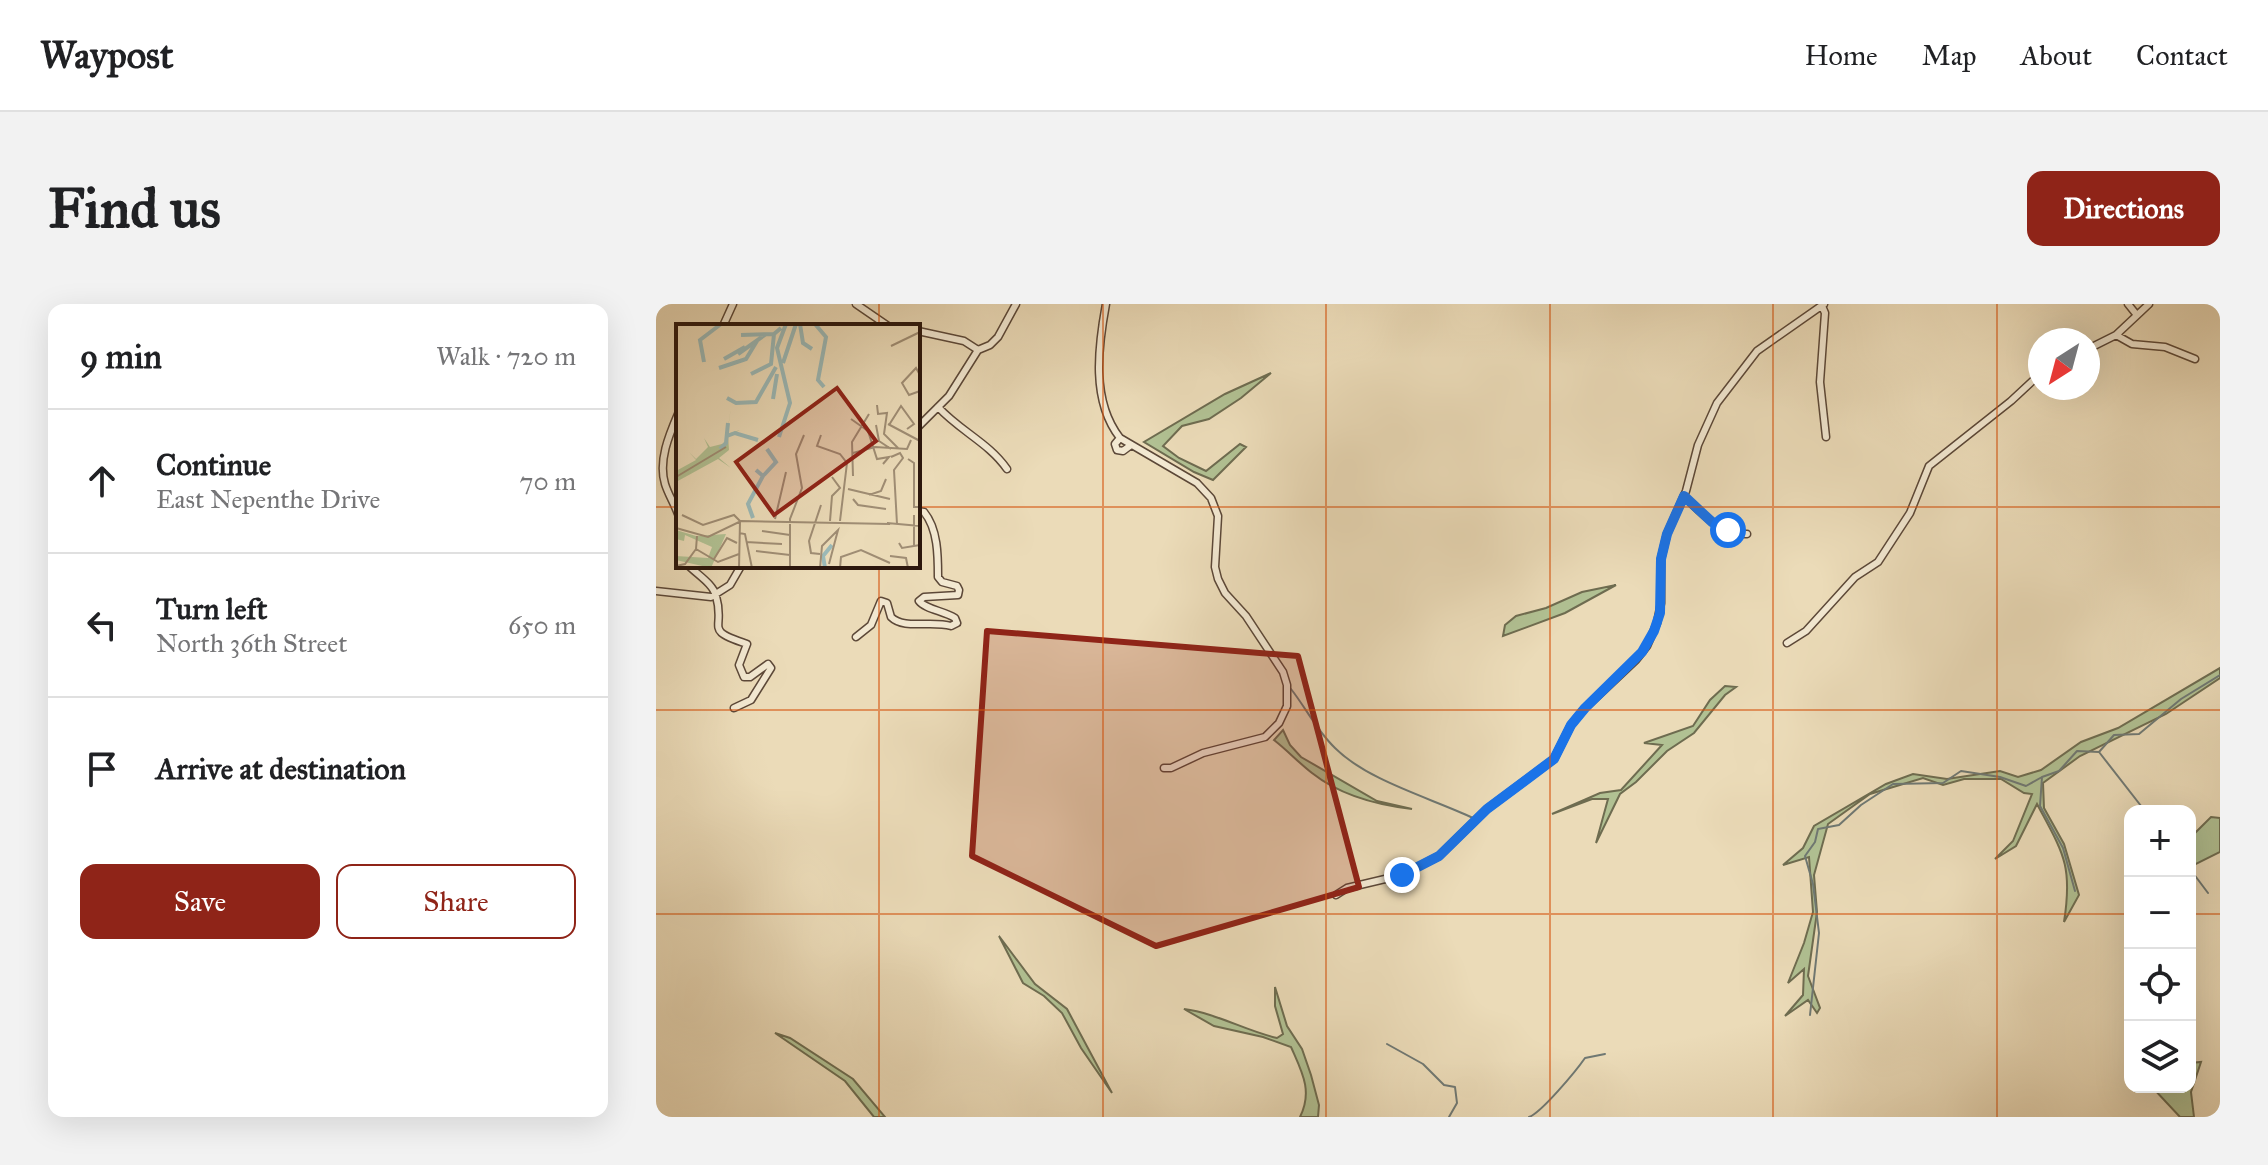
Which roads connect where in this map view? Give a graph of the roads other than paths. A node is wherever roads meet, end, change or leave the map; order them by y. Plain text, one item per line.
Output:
1 (733, 304) edge
2 (856, 304) edge
3 (1016, 304) edge
4 (1106, 304) edge
5 (2128, 304) edge
6 (2149, 304) edge
7 (1823, 305) edge
8 (2136, 314) junction
9 (724, 324) edge
10 (885, 324) edge
11 (920, 331) edge
12 (2116, 335) junction
13 (2100, 343) edge
14 (978, 350) junction
15 (2195, 359) dead end
16 (2028, 385) edge
17 (938, 407) junction
18 (676, 420) edge
19 (920, 425) edge
20 (1826, 437) dead end
21 (1120, 438) junction
22 (1131, 445) junction
23 (1007, 469) dead end
24 (1684, 496) junction
25 (676, 510) edge
26 (920, 511) edge
27 (1747, 534) dead end
28 (691, 568) edge
29 (740, 568) edge
30 (656, 591) edge
31 (716, 595) junction
32 (856, 637) dead end
33 (1787, 643) dead end
34 (734, 708) dead end
35 (1164, 768) dead end
36 (1336, 895) dead end

1 - 9 street
2 - 10 street
3 - 14 street
4 - 21 street
5 - 8 street
6 - 8 street
7 - 20 street
7 - 24 street
8 - 12 street
11 - 14 street
12 - 13 street
12 - 15 street
14 - 17 street
16 - 33 street
17 - 19 street
17 - 23 street
18 - 25 street
21 - 22 street
21 - 22 street
22 - 35 street
24 - 27 street
24 - 36 street
26 - 32 street
28 - 31 street
29 - 31 street
30 - 31 street
31 - 34 street

